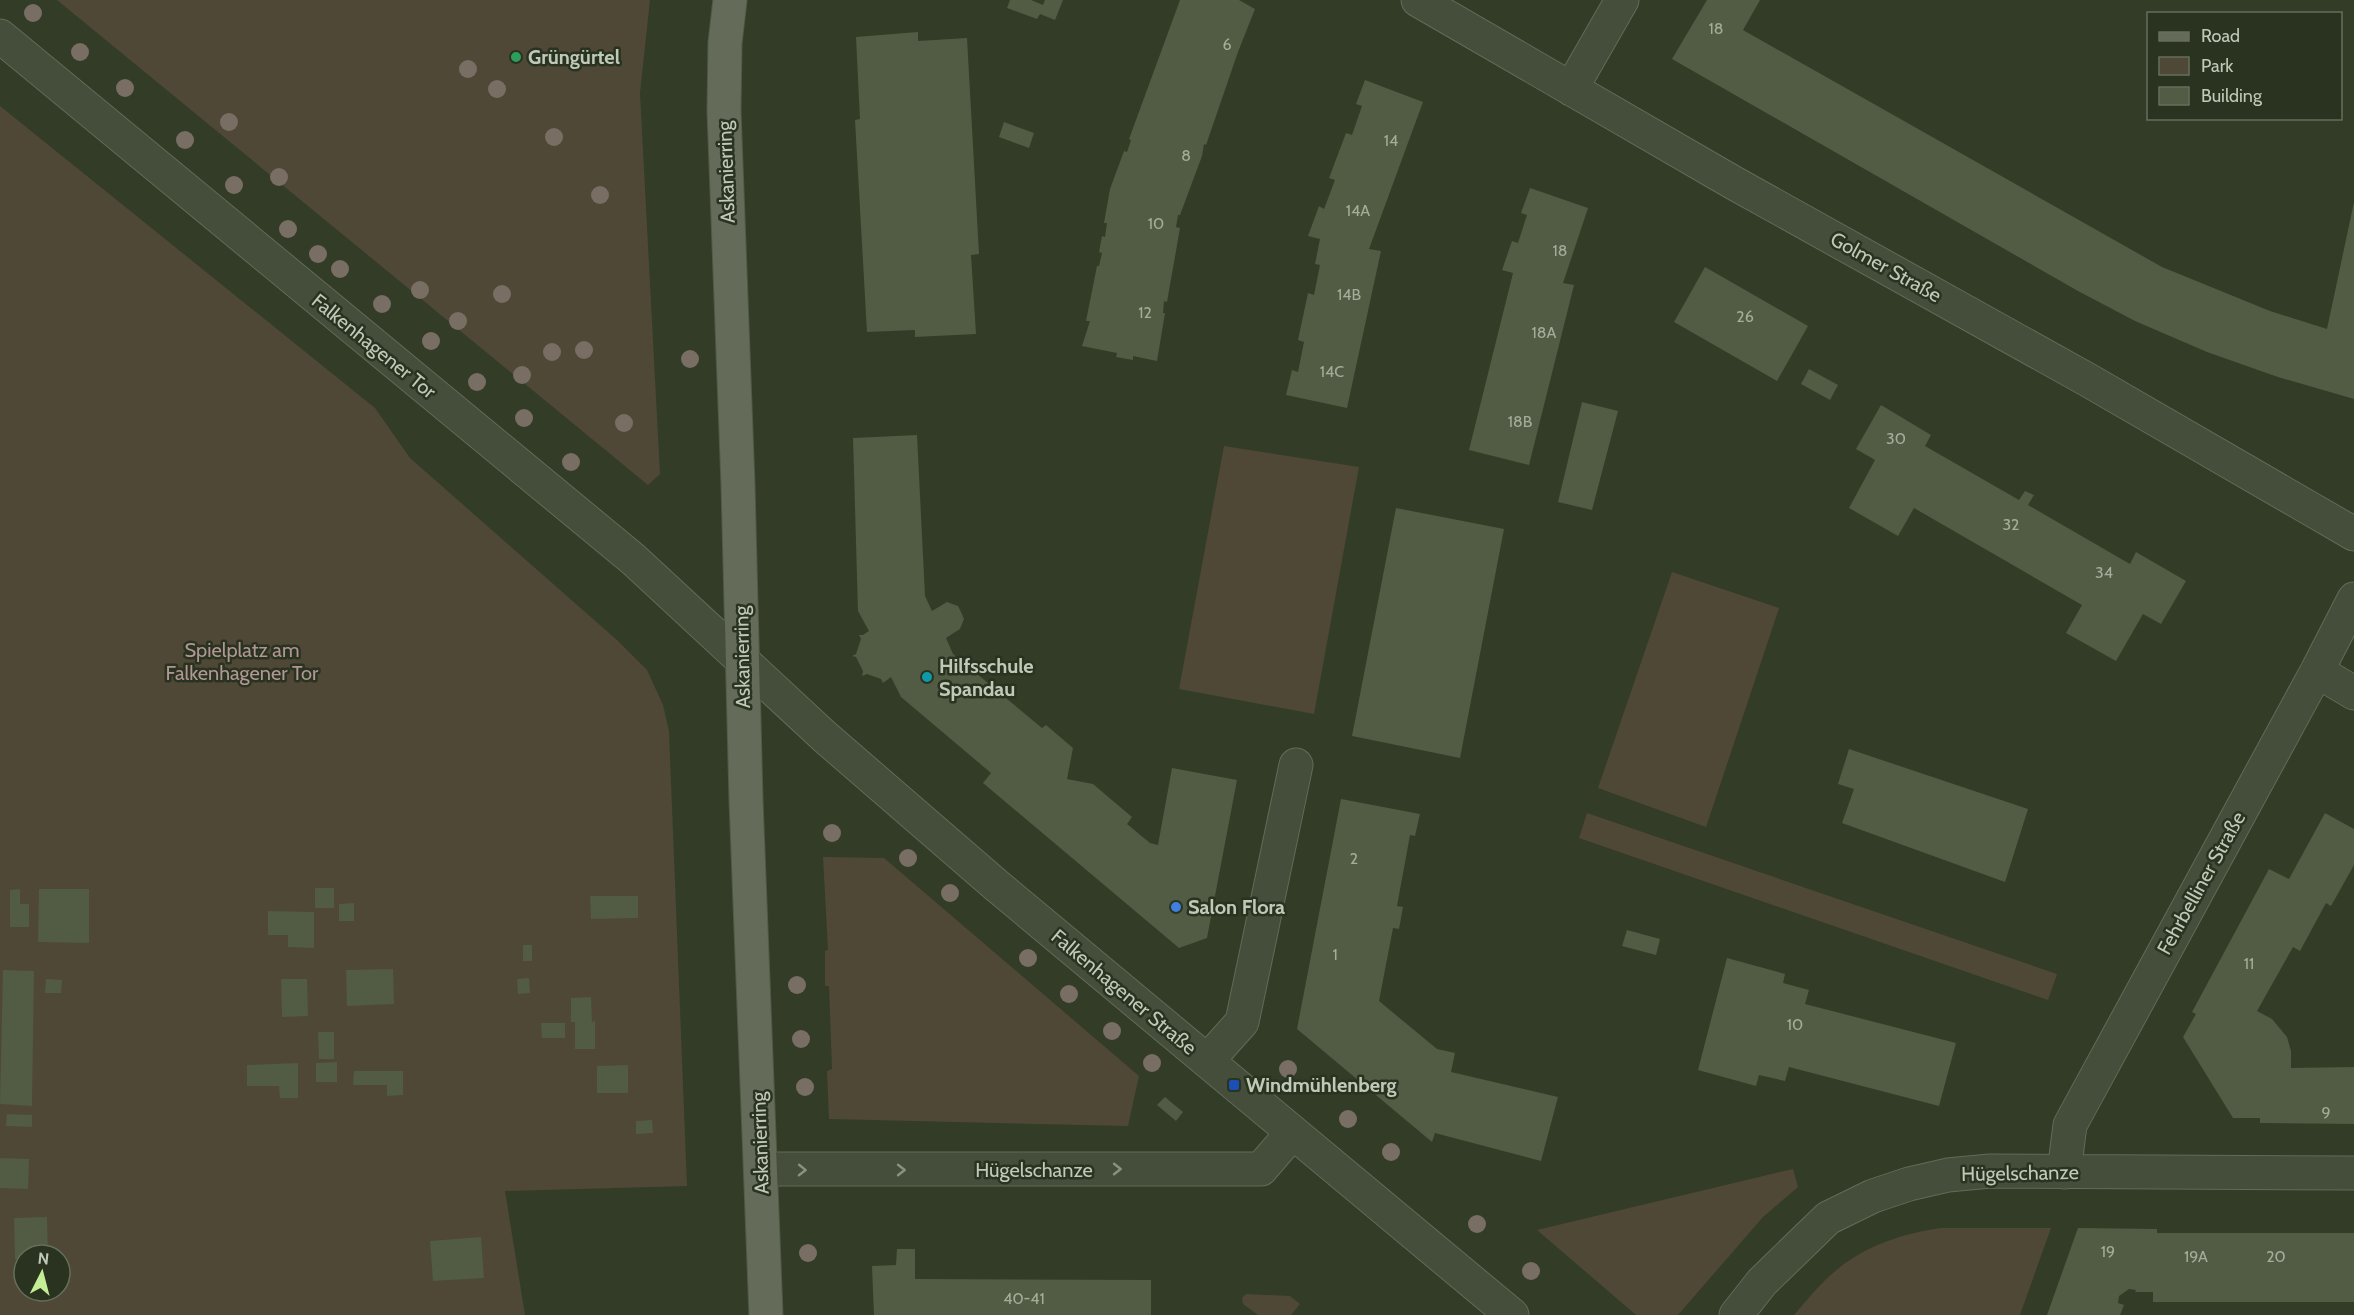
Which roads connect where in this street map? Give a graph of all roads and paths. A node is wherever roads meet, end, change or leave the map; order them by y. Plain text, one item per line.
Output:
1 (730, 0) edge
2 (1418, 0) edge
3 (1622, 0) edge
4 (0, 36) edge
5 (1571, 89) junction
6 (2354, 534) edge
7 (2354, 599) edge
8 (743, 661) junction
9 (2317, 671) junction
10 (2354, 693) edge
11 (1296, 765) dead end
12 (1207, 1061) junction
13 (1292, 1133) junction
14 (761, 1169) junction
15 (2064, 1172) junction
16 (2354, 1173) edge
17 (766, 1315) edge
18 (1512, 1315) edge
19 (1736, 1315) edge

1 - 8 main road, Askanierring
2 - 5 street, Golmer Straße
3 - 5 street
4 - 8 street, Falkenhagener Tor
5 - 6 street, Golmer Straße
7 - 9 street, Fehrbelliner Straße
8 - 12 street, Falkenhagener Straße
8 - 14 main road, Askanierring
9 - 10 street
9 - 15 street, Fehrbelliner Straße
11 - 12 street
12 - 13 street, Falkenhagener Straße
14 -> 13 street, Hügelschanze
13 - 18 street, Falkenhagener Straße
14 - 17 main road, Askanierring
15 - 16 street, Hügelschanze
15 - 19 street, Hügelschanze

